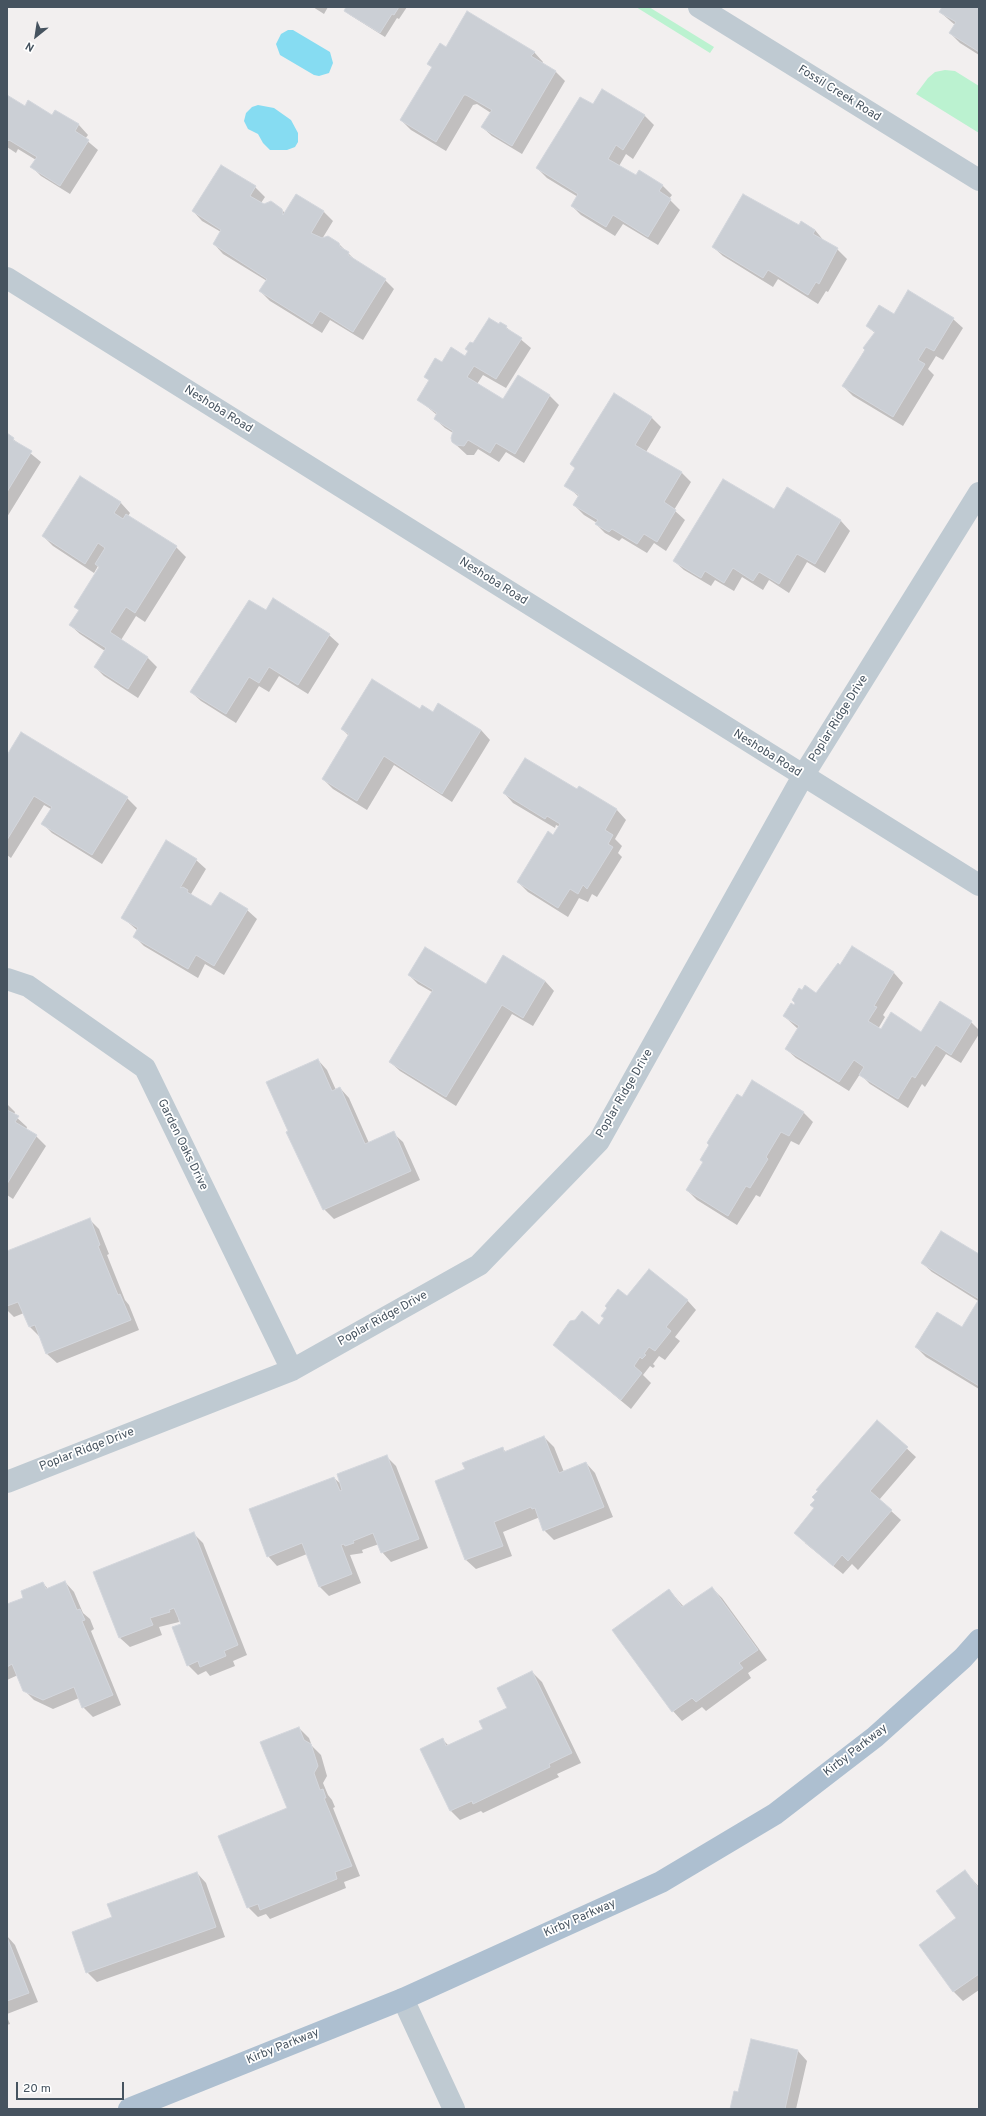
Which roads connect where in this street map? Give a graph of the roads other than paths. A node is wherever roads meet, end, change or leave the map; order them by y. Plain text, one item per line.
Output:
1 (699, 7) edge
2 (979, 180) edge
3 (7, 278) edge
4 (979, 493) edge
5 (803, 776) junction
6 (979, 885) edge
7 (7, 979) edge
8 (292, 1370) junction
9 (7, 1482) edge
10 (979, 1640) edge
11 (403, 1999) junction
12 (129, 2109) edge
13 (454, 2109) edge

1 - 2 street, Fossil Creek Road
3 - 5 street, Neshoba Road
4 - 5 street, Poplar Ridge Drive
5 - 6 street, Neshoba Road
5 - 8 street, Poplar Ridge Drive
7 - 8 street, Garden Oaks Drive
8 - 9 street, Poplar Ridge Drive
10 - 11 main road, Kirby Parkway
11 - 12 main road, Kirby Parkway
11 - 13 street

